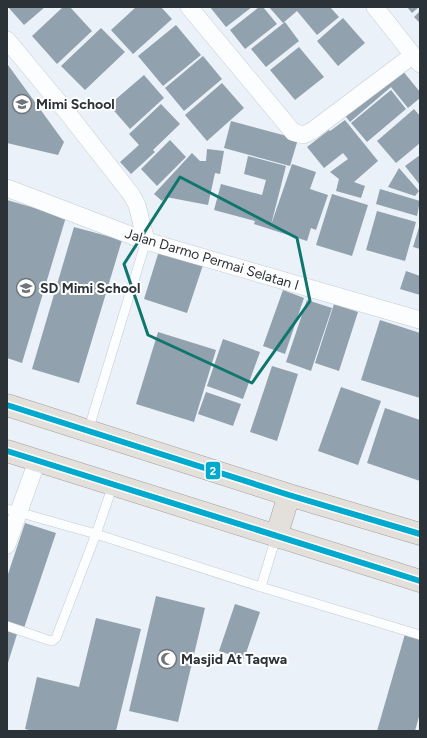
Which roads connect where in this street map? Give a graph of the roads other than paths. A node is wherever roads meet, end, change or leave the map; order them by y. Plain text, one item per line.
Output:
1 (189, 7) edge
2 (375, 7) edge
3 (7, 40) edge
4 (416, 60) edge
5 (7, 188) edge
6 (146, 241) junction
7 (420, 320) edge
8 (7, 405) edge
9 (88, 431) junction
10 (7, 451) edge
11 (37, 461) junction
12 (113, 485) junction
13 (289, 495) junction
14 (13, 511) edge
15 (96, 534) junction
16 (420, 534) edge
17 (276, 537) junction
18 (7, 545) edge
19 (420, 581) edge
20 (260, 588) junction
21 (7, 626) edge
22 (420, 635) edge

1 - 4 street
2 - 4 street
3 - 6 street
5 - 6 street, Jalan Darmo Permai Selatan I
6 - 7 street, Jalan Darmo Permai Selatan I
6 - 9 lane
8 - 9 main road
9 - 13 main road
10 - 11 main road
11 - 12 main road
11 - 14 street
12 - 15 lane
12 - 17 main road
13 - 16 main road
13 - 17 main road
14 - 15 lane
14 - 18 street
15 - 20 lane
15 - 21 lane
17 - 19 main road
17 - 20 lane
20 - 22 lane

